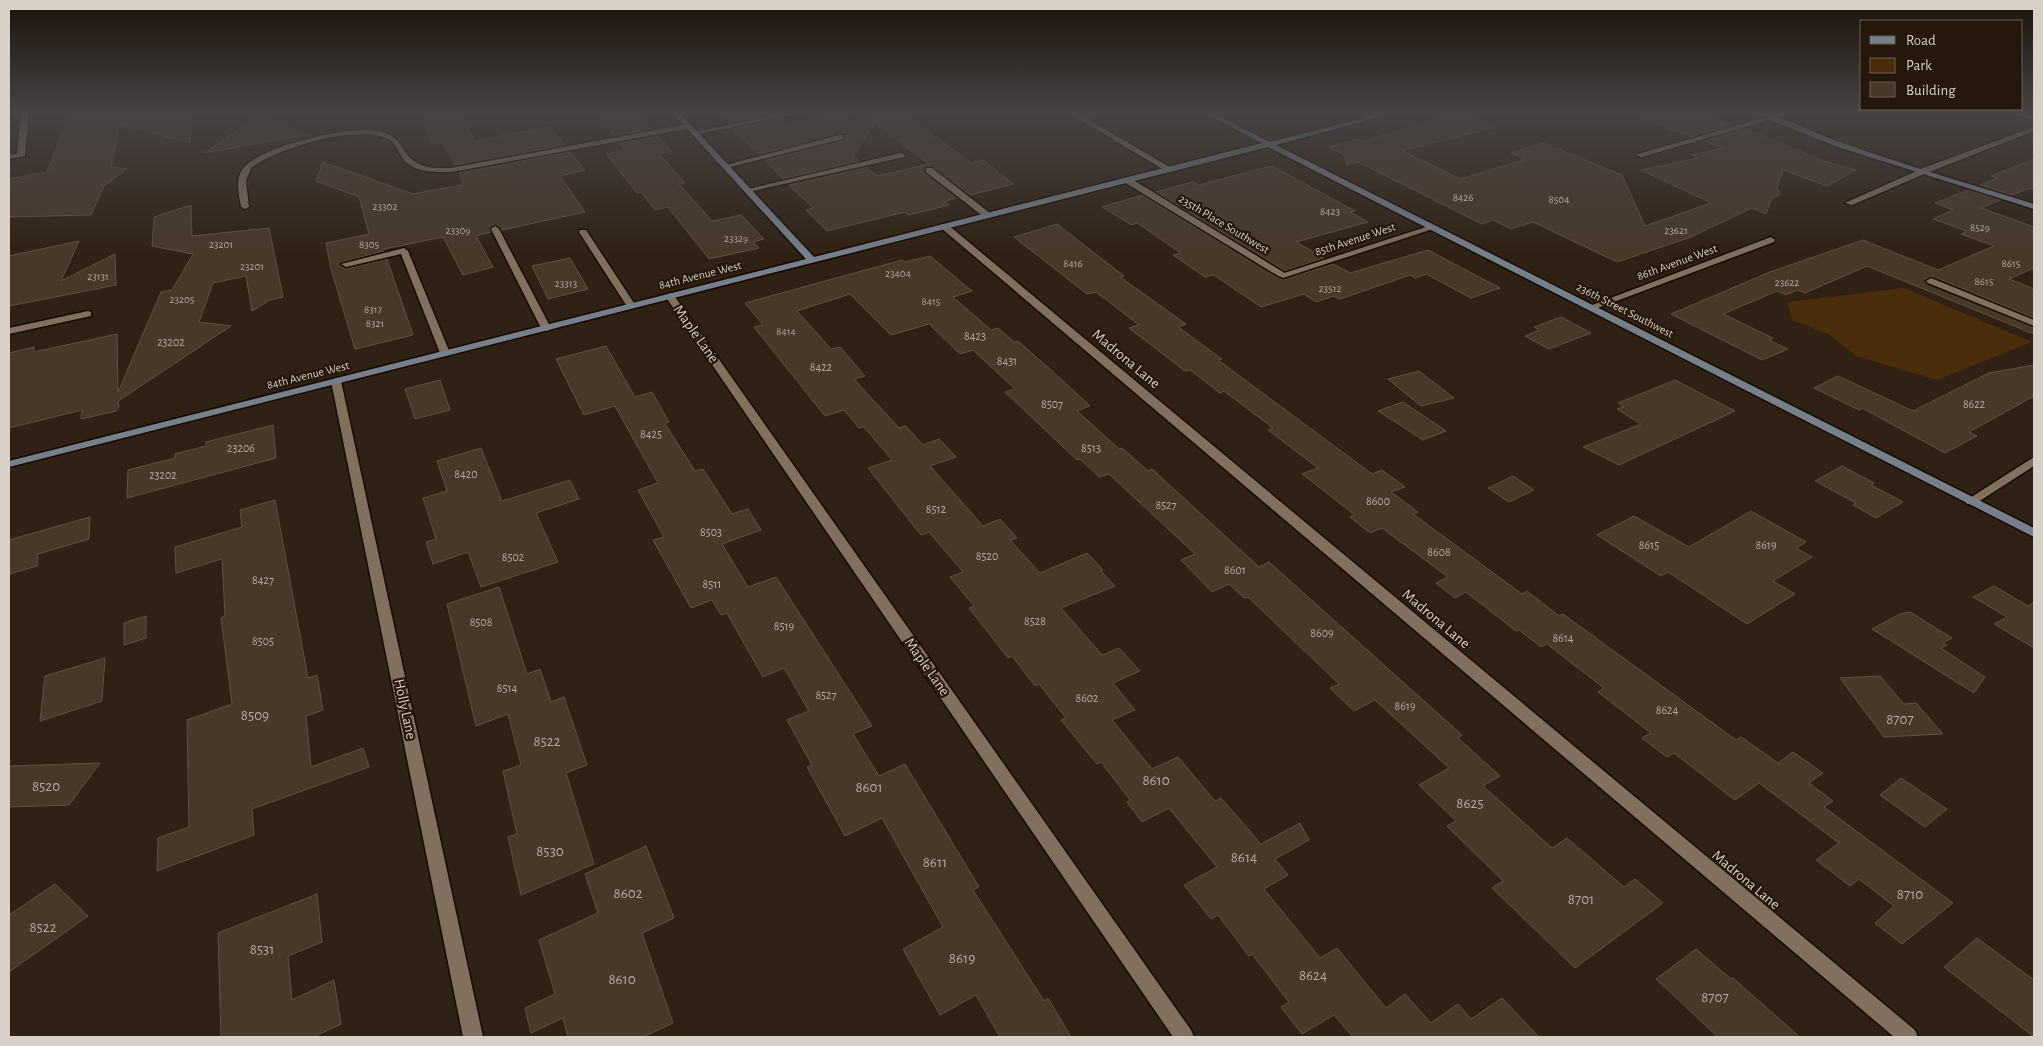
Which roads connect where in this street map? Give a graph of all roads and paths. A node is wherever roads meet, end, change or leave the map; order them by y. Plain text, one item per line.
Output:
1 (263, 160) edge
2 (405, 160) edge
3 (511, 160) edge
4 (720, 160) edge
5 (751, 160) edge
6 (880, 160) edge
7 (1153, 160) edge
8 (1206, 160) edge
9 (1302, 160) edge
10 (1892, 160) edge
11 (1954, 160) edge
12 (726, 166) junction
13 (1169, 169) junction
14 (929, 170) dead end
15 (1926, 170) junction
16 (1127, 180) junction
17 (748, 190) junction
18 (1849, 203) dead end
19 (245, 207) dead end
20 (2034, 207) edge
21 (987, 215) junction
22 (944, 226) junction
23 (1435, 226) junction
24 (495, 229) dead end
25 (583, 232) dead end
26 (1771, 240) dead end
27 (812, 260) junction
28 (346, 264) dead end
29 (1283, 275) joint
30 (1931, 281) dead end
31 (670, 296) junction
32 (631, 306) junction
33 (1592, 307) junction
34 (88, 314) dead end
35 (2034, 323) edge
36 (546, 328) junction
37 (9, 331) edge
38 (445, 353) junction
39 (336, 381) junction
40 (2034, 461) edge
41 (9, 464) edge
42 (1971, 501) junction
43 (2034, 533) edge
44 (473, 1037) edge
45 (1184, 1037) edge
46 (1908, 1037) edge

1 - 19 street
2 - 3 street
4 - 12 street
5 - 12 street
6 - 17 street
7 - 13 street
8 - 13 street, 84th Avenue West
9 - 23 street, 236th Street Southwest
10 - 15 street
11 - 15 street
12 - 17 street
13 - 16 street, 84th Avenue West
14 - 21 street
15 - 18 street
15 - 20 street
16 - 21 street, 84th Avenue West
16 - 29 street, 235th Place Southwest
17 - 27 street
21 - 22 street, 84th Avenue West
22 - 27 street, 84th Avenue West
22 - 46 street, Madrona Lane
23 - 29 street, 85th Avenue West
23 - 33 street, 236th Street Southwest
24 - 36 street
25 - 32 street
26 - 33 street, 86th Avenue West
27 - 31 street, 84th Avenue West
28 - 38 street
30 - 35 street
31 - 32 street, 84th Avenue West
31 - 45 street, Maple Lane
32 - 36 street, 84th Avenue West
33 - 42 street, 236th Street Southwest
34 - 37 street
36 - 38 street, 84th Avenue West
38 - 39 street, 84th Avenue West
39 - 41 street, 84th Avenue West
39 - 44 street, Holly Lane
40 - 42 street
42 - 43 street, 236th Street Southwest

